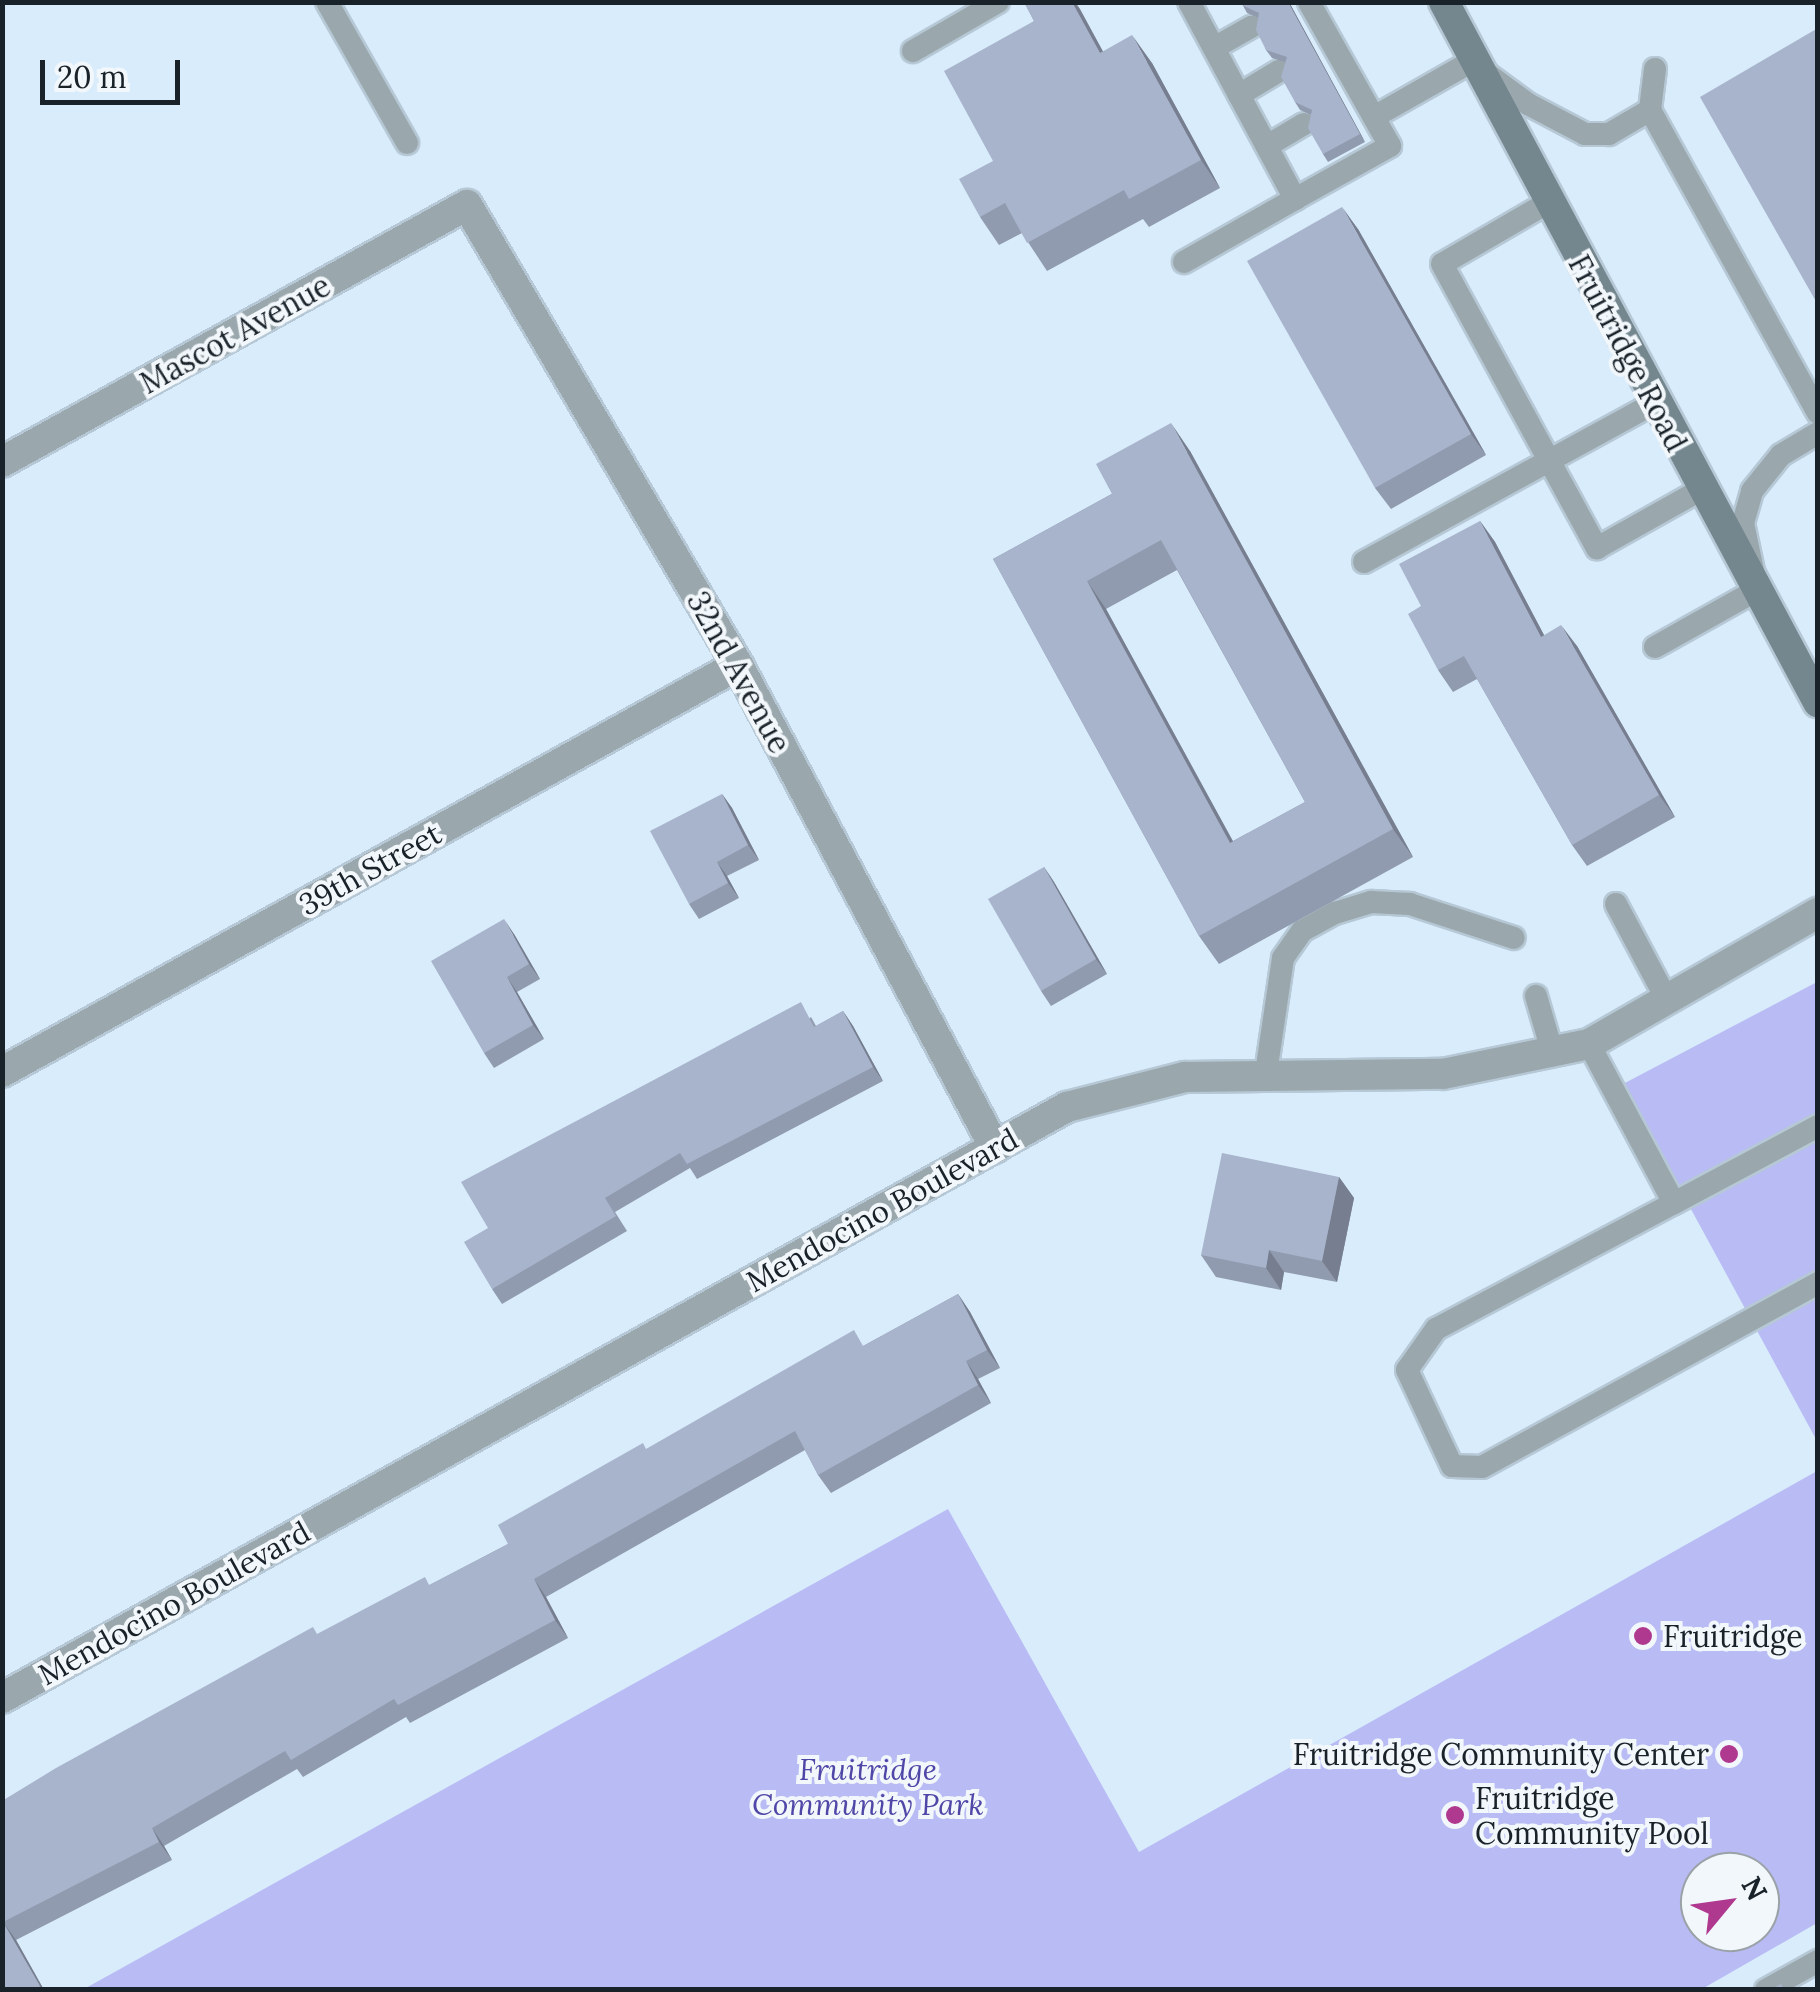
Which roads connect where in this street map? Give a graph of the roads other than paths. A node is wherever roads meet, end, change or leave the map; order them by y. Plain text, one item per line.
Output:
1 (327, 2) edge
2 (998, 2) edge
3 (1189, 2) edge
4 (1444, 2) edge
5 (1299, 3) edge
6 (1251, 27) dead end
7 (1214, 48) junction
8 (913, 50) dead end
9 (1471, 62) junction
10 (1656, 69) dead end
11 (1279, 71) edge
12 (1238, 95) junction
13 (1650, 110) junction
14 (1374, 117) junction
15 (1304, 124) edge
16 (407, 143) dead end
17 (1267, 146) junction
18 (1296, 199) junction
19 (1547, 203) junction
20 (468, 205) joint
21 (1184, 262) dead end
22 (1655, 403) junction
23 (1818, 413) edge
24 (1818, 433) edge
25 (1548, 457) junction
26 (2, 462) edge
27 (1702, 489) junction
28 (1364, 562) dead end
29 (1757, 590) junction
30 (1655, 647) dead end
31 (738, 665) junction
32 (1818, 702) edge
33 (1616, 904) dead end
34 (1818, 912) edge
35 (1514, 938) dead end
36 (1536, 996) dead end
37 (1665, 996) junction
38 (1588, 1044) junction
39 (1552, 1051) junction
40 (2, 1072) edge
41 (1266, 1074) junction
42 (1818, 1126) edge
43 (995, 1148) junction
44 (1674, 1203) junction
45 (1818, 1283) edge
46 (2, 1698) edge
47 (1818, 1961) edge
48 (1766, 1990) edge

1 - 16 lane
2 - 8 lane
3 - 7 lane
4 - 9 main road, Fruitridge Road
5 - 14 lane
6 - 7 lane
7 - 12 lane
9 - 13 lane
9 - 14 lane
9 - 19 main road, Fruitridge Road
10 - 13 lane
11 - 12 lane
12 - 17 lane
13 - 23 lane
14 - 18 lane
15 - 17 lane
17 - 18 lane
18 - 21 lane
19 - 22 main road, Fruitridge Road
19 - 25 lane
20 - 26 street, Mascot Avenue
20 - 31 street, 32nd Avenue
22 - 25 lane
22 - 27 main road, Fruitridge Road
24 - 29 lane
25 - 27 lane
25 - 28 lane
27 - 29 main road, Fruitridge Road
29 - 30 lane
29 - 32 main road, Fruitridge Road
31 - 40 street, 39th Street
31 - 43 street, 32nd Avenue
33 - 37 lane
34 - 37 street, Mendocino Boulevard
35 - 41 lane
36 - 39 lane
37 - 38 street, Mendocino Boulevard
38 - 39 street, Mendocino Boulevard
38 - 44 lane
39 - 41 street, Mendocino Boulevard
41 - 43 street, Mendocino Boulevard
42 - 44 lane
43 - 46 street, Mendocino Boulevard
44 - 45 lane
47 - 48 lane

